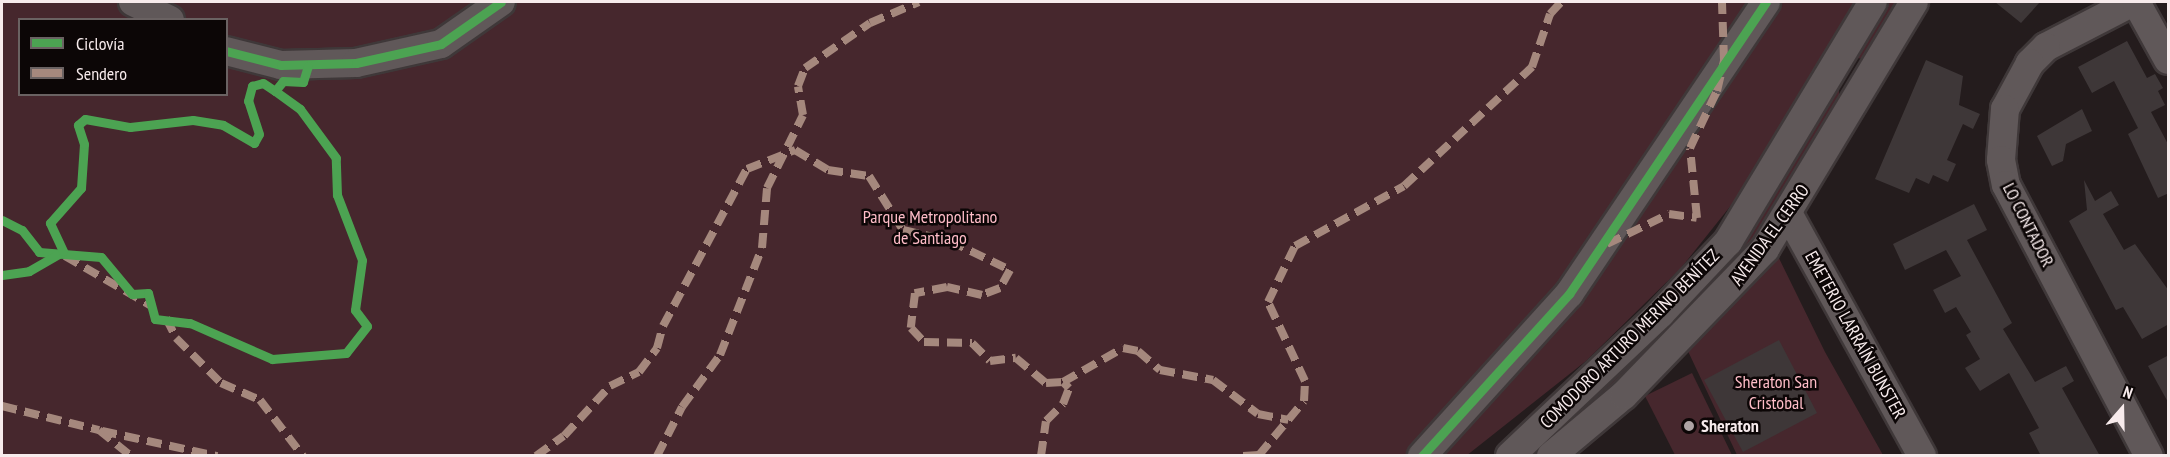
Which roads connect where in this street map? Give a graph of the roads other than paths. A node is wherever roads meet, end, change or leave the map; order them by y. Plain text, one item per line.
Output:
1 (133, 2) edge
2 (501, 2) edge
3 (1766, 2) edge
4 (1873, 2) edge
5 (1914, 2) edge
6 (2135, 2) edge
7 (166, 18) edge
8 (1852, 33) junction
9 (1886, 51) junction
10 (228, 52) edge
11 (2169, 60) edge
12 (1826, 73) junction
13 (1855, 100) junction
14 (1789, 215) junction
15 (1422, 456) edge
16 (1510, 456) edge
17 (1551, 456) edge
18 (1922, 456) edge
19 (2149, 456) edge

1 - 7 street
2 - 10 street
3 - 15 street
4 - 8 street, COMODORO ARTURO MERINO BENÍTEZ
5 - 9 street, AVENIDA EL CERRO
6 - 11 street
6 - 19 street, LO CONTADOR
8 - 9 street
8 - 12 street, COMODORO ARTURO MERINO BENÍTEZ
9 - 13 street, AVENIDA EL CERRO
12 - 13 street
12 - 16 street, COMODORO ARTURO MERINO BENÍTEZ
13 - 14 street, AVENIDA EL CERRO
14 - 17 street, AVENIDA EL CERRO
14 - 18 street, EMETERIO LARRAÍN BUNSTER

